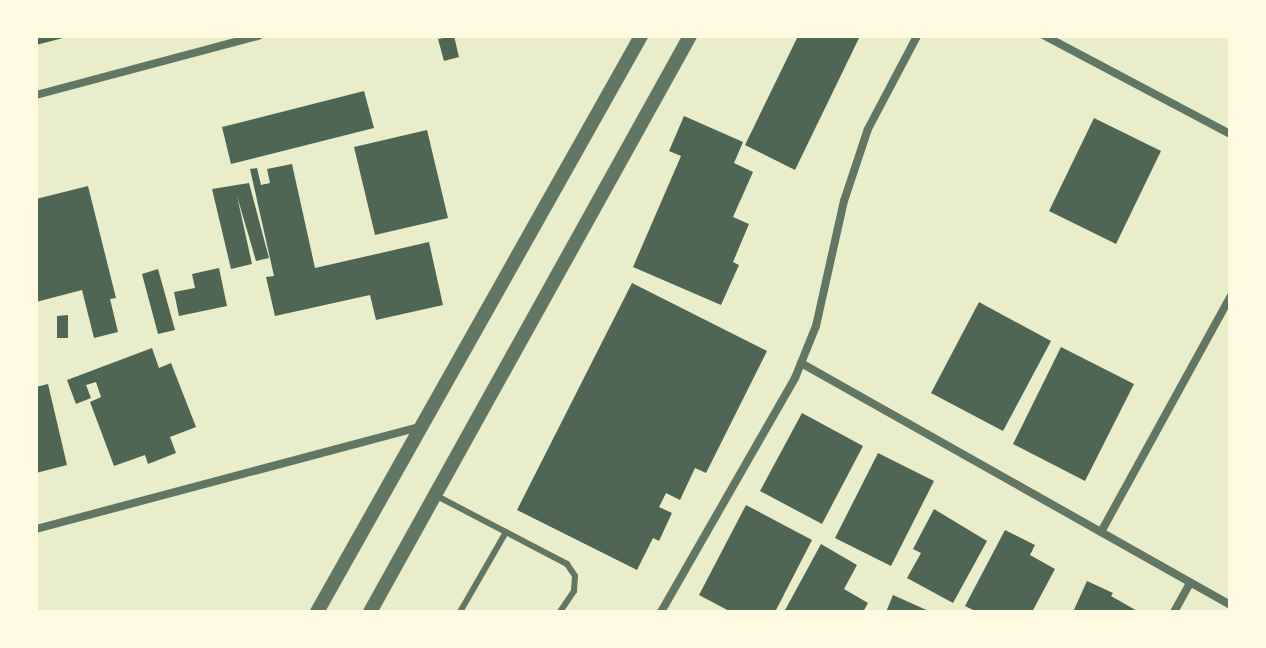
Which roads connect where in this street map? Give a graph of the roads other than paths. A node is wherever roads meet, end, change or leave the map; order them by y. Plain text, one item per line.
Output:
1 (258, 36) edge
2 (641, 36) edge
3 (690, 36) edge
4 (917, 36) edge
5 (1045, 36) edge
6 (36, 95) edge
7 (1230, 134) edge
8 (1230, 297) edge
9 (801, 363) junction
10 (422, 426) junction
11 (435, 495) junction
12 (36, 529) edge
13 (506, 532) junction
14 (1101, 532) junction
15 (1190, 583) junction
16 (1230, 605) edge
17 (663, 609) edge
18 (317, 612) edge
19 (370, 612) edge
20 (460, 612) edge
21 (560, 612) edge
22 (676, 612) edge
23 (1174, 612) edge

1 - 6 street
2 - 10 street
3 - 11 street
4 - 9 street
5 - 7 street
8 - 14 street
9 - 14 street
9 - 17 street
10 - 12 street
10 - 18 street
11 - 13 lane
11 - 19 street
13 - 20 lane
13 - 21 lane
14 - 15 street
15 - 16 street
15 - 23 street
17 - 22 street

